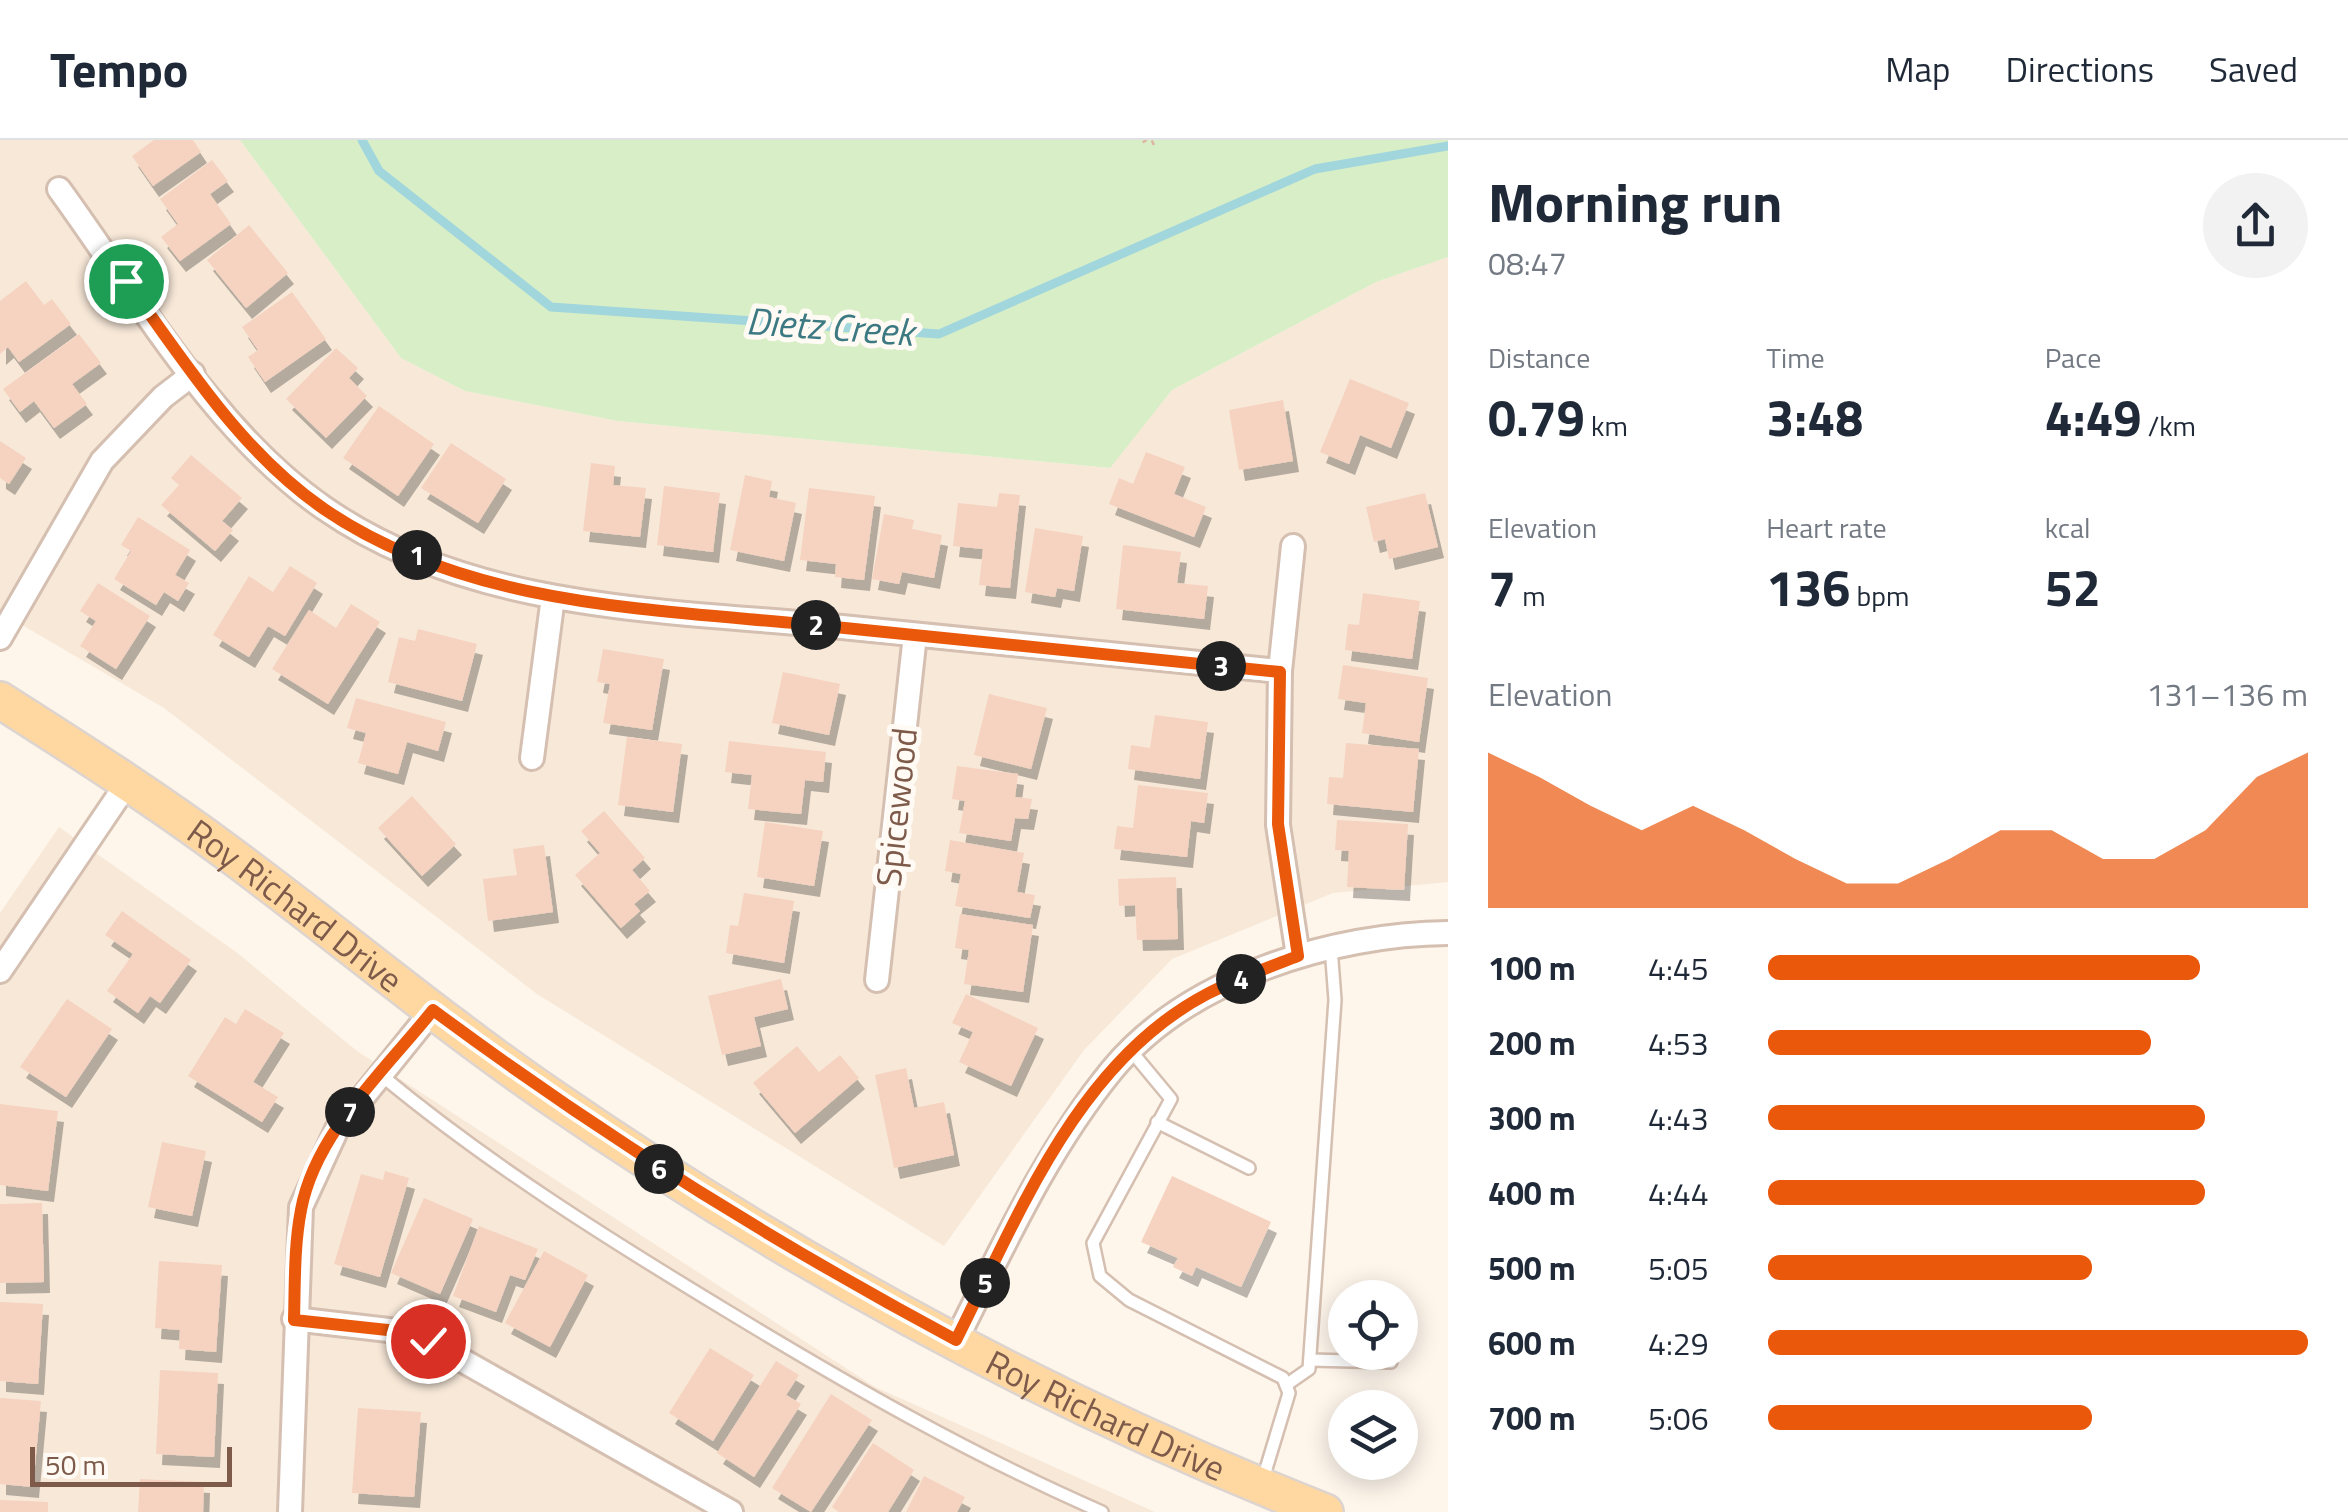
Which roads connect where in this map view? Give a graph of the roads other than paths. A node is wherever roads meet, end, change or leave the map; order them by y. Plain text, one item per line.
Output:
1 (59, 189) dead end
2 (193, 374) junction
3 (1292, 546) dead end
4 (554, 597) junction
5 (914, 635) junction
6 (0, 638) edge
7 (1280, 672) junction
8 (0, 700) edge
9 (532, 758) dead end
10 (128, 782) junction
11 (1448, 934) edge
12 (1331, 946) junction
13 (1298, 956) junction
14 (0, 971) edge
15 (877, 980) dead end
16 (433, 1010) junction
17 (1132, 1052) junction
18 (381, 1075) junction
19 (1157, 1122) junction
20 (1250, 1168) dead end
21 (294, 1320) junction
22 (956, 1340) junction
23 (1310, 1360) junction
24 (1328, 1360) edge
25 (1286, 1384) junction
26 (1261, 1487) junction
27 (719, 1509) edge
28 (290, 1512) edge
29 (1102, 1512) edge
30 (1325, 1512) edge

1 - 2 street
2 - 4 street
2 - 6 street
3 - 7 street
4 - 5 street
4 - 9 street
5 - 7 street
5 - 15 street, Spicewood
7 - 13 street
8 - 10 main road, Roy Richard Drive
10 - 14 street
10 - 16 main road, Roy Richard Drive
11 - 12 street
12 - 13 street
12 - 23 lane
13 - 17 street
16 - 18 street
16 - 22 main road, Roy Richard Drive
17 - 19 lane
17 - 22 street
18 - 21 street
18 - 29 lane
19 - 20 lane
19 - 25 lane
21 - 27 street
21 - 28 street
22 - 26 main road, Roy Richard Drive
23 - 24 lane
23 - 25 lane
25 - 26 lane
26 - 30 main road, Roy Richard Drive

